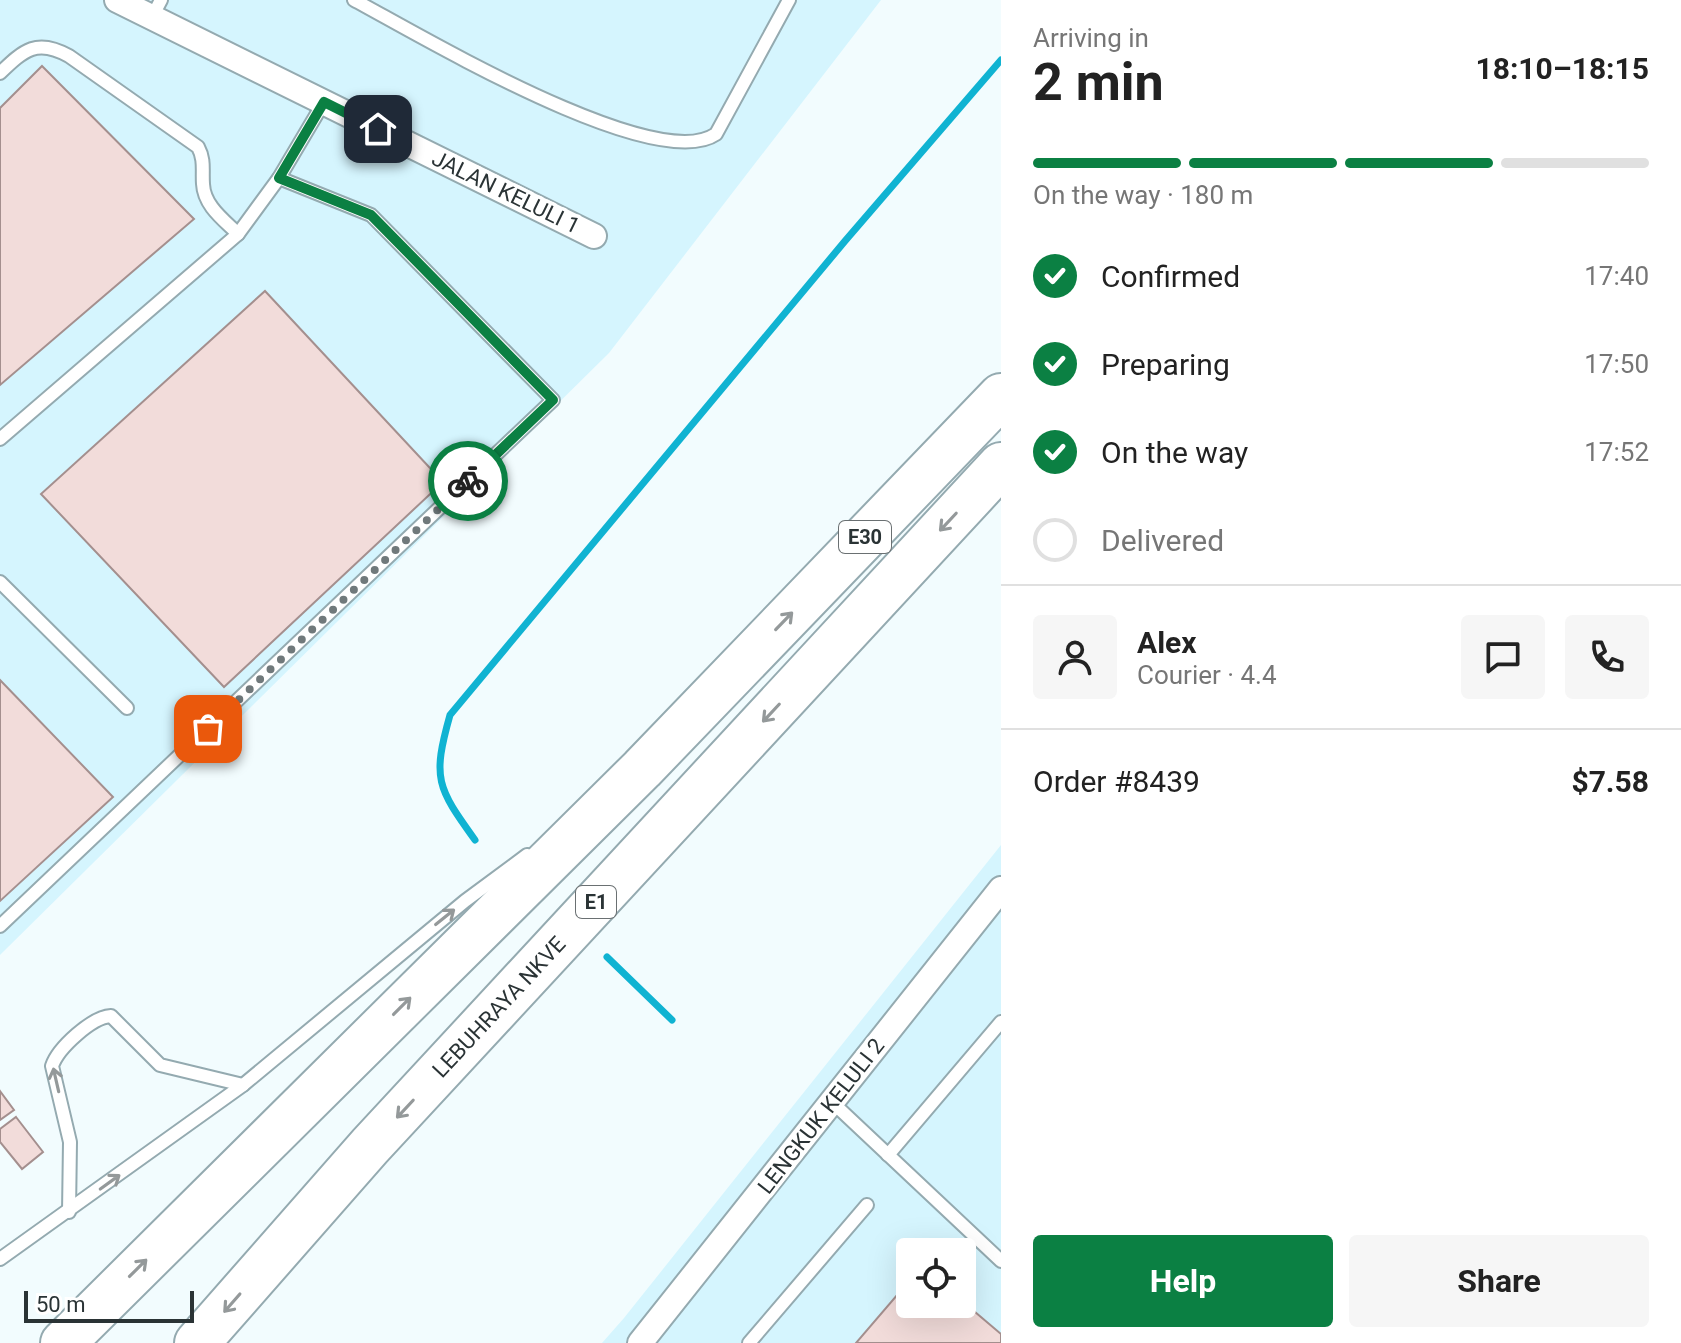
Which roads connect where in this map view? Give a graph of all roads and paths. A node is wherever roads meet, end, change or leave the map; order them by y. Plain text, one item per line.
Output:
1 (117, 0) edge
2 (354, 0) edge
3 (789, 0) edge
4 (156, 9) edge
5 (0, 73) edge
6 (324, 102) junction
7 (279, 178) junction
8 (238, 234) junction
9 (594, 236) dead end
10 (1001, 396) edge
11 (0, 439) edge
12 (1001, 465) edge
13 (0, 582) edge
14 (127, 708) dead end
15 (642, 769) junction
16 (566, 825) dead end
17 (541, 844) dead end
18 (1001, 889) edge
19 (0, 926) edge
20 (1001, 1022) edge
21 (243, 1085) junction
22 (832, 1102) junction
23 (888, 1155) junction
24 (867, 1205) dead end
25 (69, 1212) junction
26 (0, 1259) edge
27 (1001, 1261) edge
28 (63, 1343) edge
29 (197, 1343) edge
30 (640, 1343) edge
31 (749, 1343) edge

1 - 4 street, JALAN KELULI 1
2 - 3 lane
4 - 6 street, JALAN KELULI 1
5 - 8 lane
6 - 7 lane
6 - 9 street, JALAN KELULI 1
7 - 8 lane
7 - 19 lane
8 - 11 lane
15 -> 10 highway, E30
12 -> 29 highway, LEBUHRAYA NKVE / E1
13 - 14 lane
15 - 16 lane
28 -> 15 highway
21 -> 17 lane
18 - 22 street, LENGKUK KELULI 2
20 - 23 lane
25 -> 21 lane
25 -> 21 lane
22 - 23 lane
22 - 30 street, LENGKUK KELULI 2
23 - 27 lane
24 - 31 lane
25 - 26 lane

